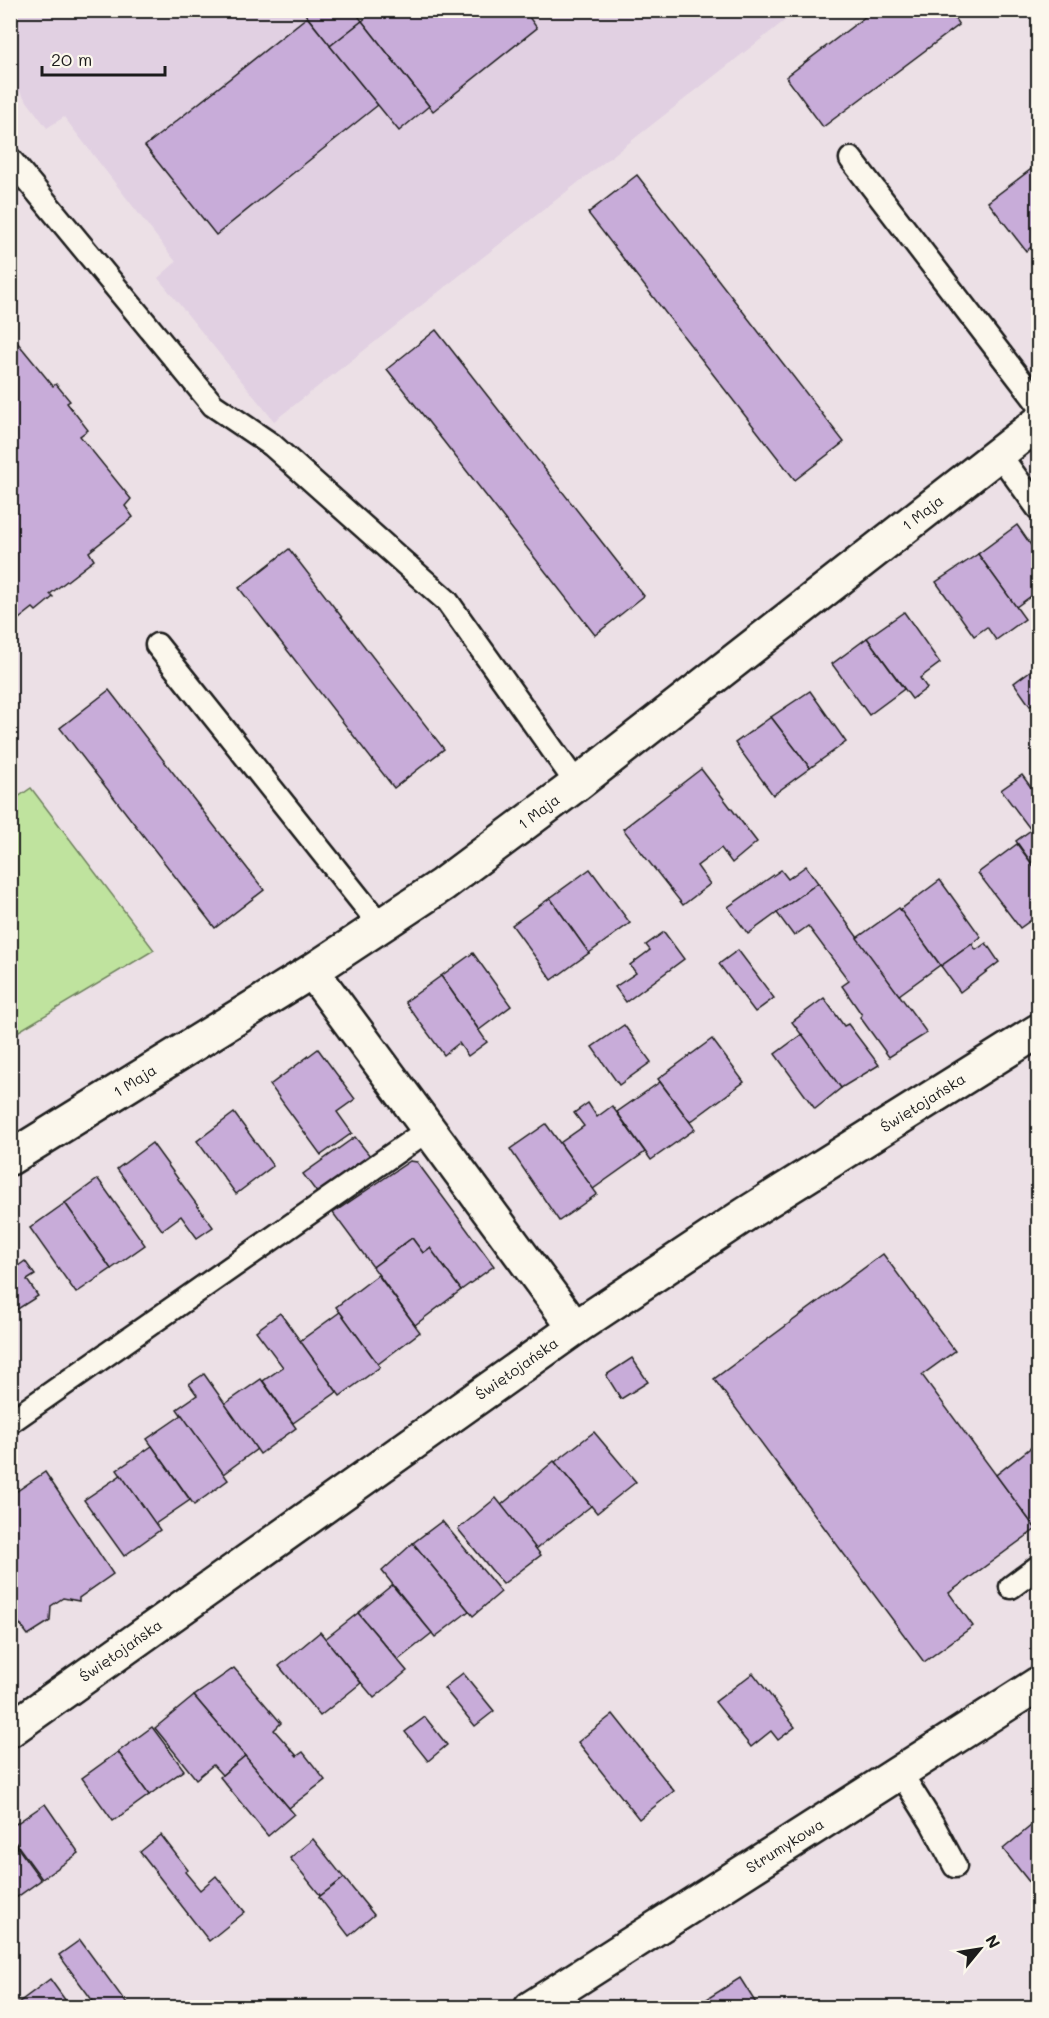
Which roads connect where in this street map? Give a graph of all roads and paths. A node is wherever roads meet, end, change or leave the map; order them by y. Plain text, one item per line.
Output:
1 (10, 159) edge
2 (851, 159) dead end
3 (1038, 403) edge
4 (1038, 423) edge
5 (999, 454) junction
6 (1038, 508) edge
7 (157, 645) dead end
8 (577, 784) junction
9 (381, 926) junction
10 (312, 971) junction
11 (1038, 1031) edge
12 (429, 1129) junction
13 (11, 1156) edge
14 (575, 1328) junction
15 (10, 1422) edge
16 (1038, 1567) edge
17 (1011, 1587) dead end
18 (1038, 1684) edge
19 (10, 1730) edge
20 (900, 1772) junction
21 (955, 1866) dead end
22 (531, 2007) edge

1 - 8 lane
2 - 3 lane
4 - 5 street, 1 Maja
5 - 6 lane
5 - 8 street, 1 Maja
7 - 9 lane
8 - 9 street, 1 Maja
9 - 10 street, 1 Maja
10 - 12 street
10 - 13 street, 1 Maja
11 - 14 street, Świętojańska
12 - 14 street
12 - 15 lane
14 - 19 street, Świętojańska
16 - 17 lane
18 - 20 street, Strumykowa
20 - 21 lane
20 - 22 street, Strumykowa

